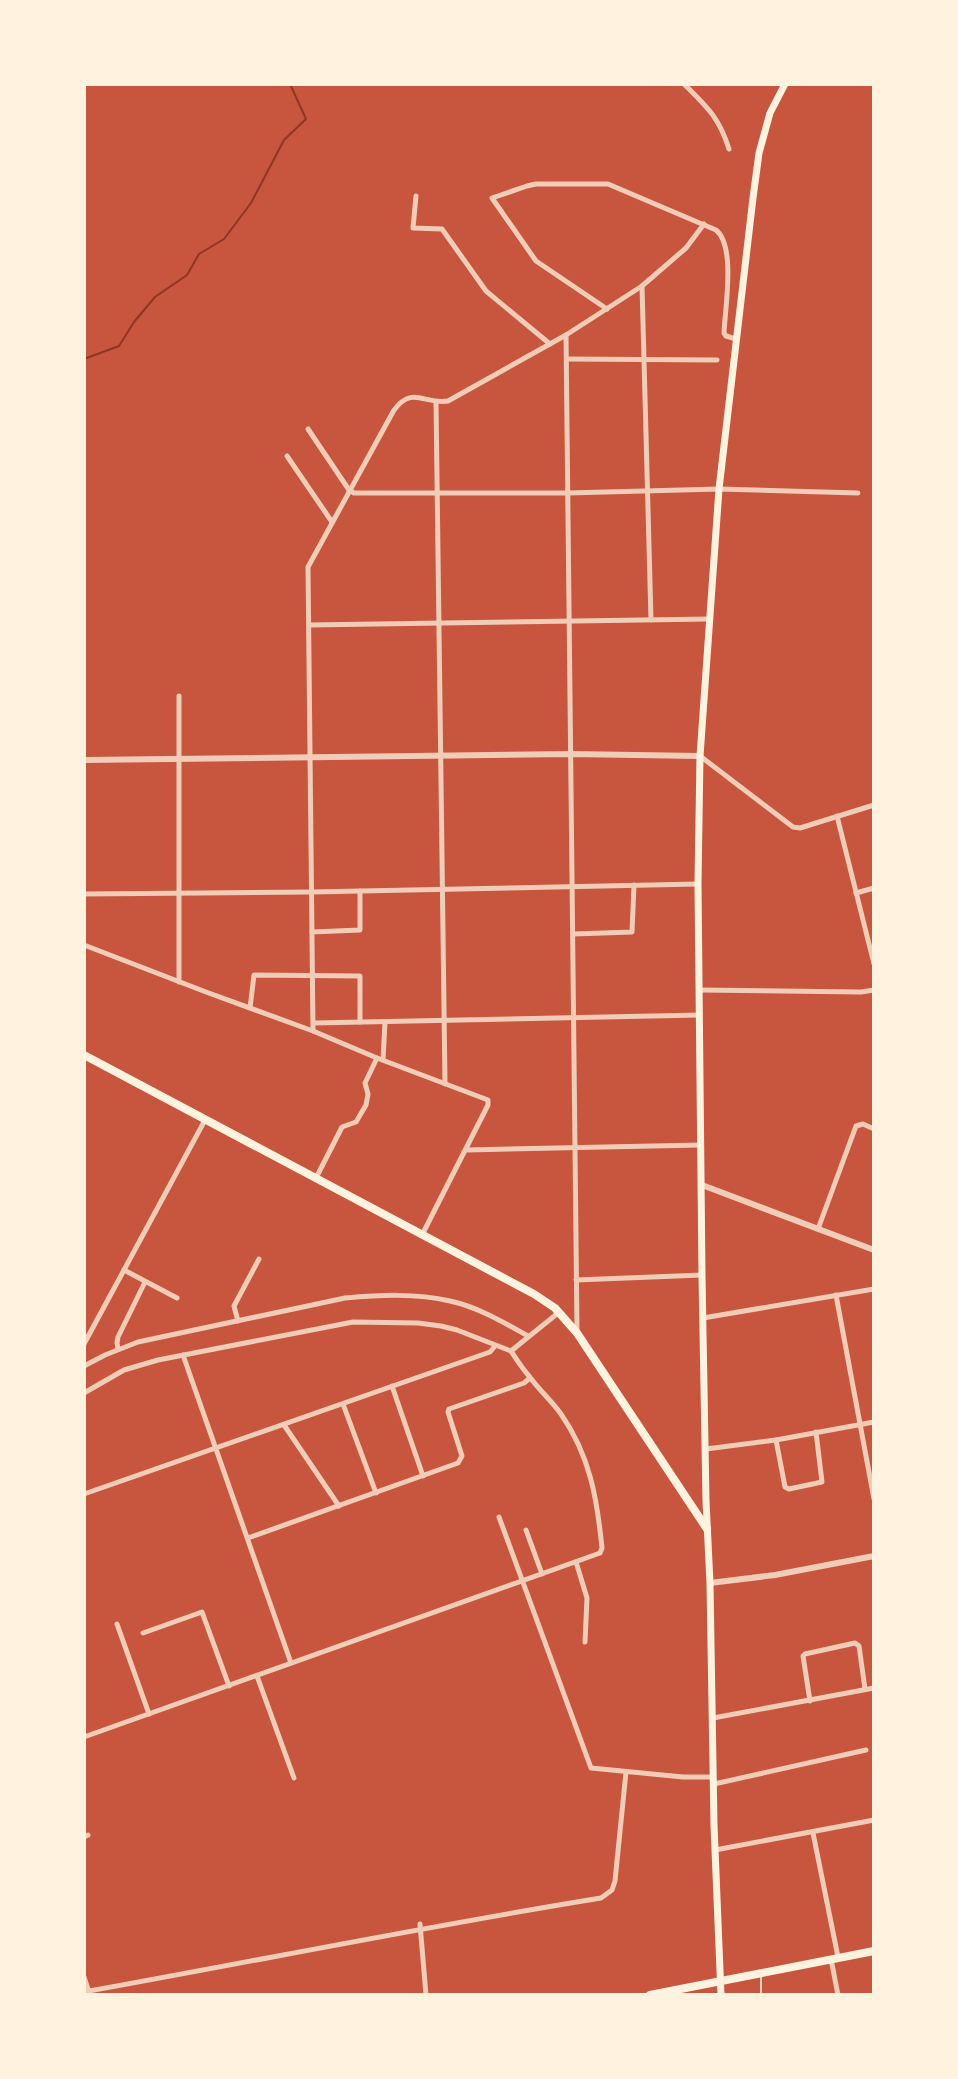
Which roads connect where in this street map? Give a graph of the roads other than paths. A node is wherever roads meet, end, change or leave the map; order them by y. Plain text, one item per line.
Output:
1 (684, 84) edge
2 (785, 84) edge
3 (729, 149) dead end
4 (416, 196) dead end
5 (704, 224) junction
6 (642, 286) junction
7 (607, 309) junction
8 (566, 335) junction
9 (736, 339) junction
10 (550, 344) junction
11 (567, 359) junction
12 (644, 359) junction
13 (717, 360) dead end
14 (436, 402) junction
15 (308, 429) dead end
16 (287, 456) dead end
17 (719, 489) junction
18 (349, 490) junction
19 (647, 491) junction
20 (437, 492) junction
21 (568, 493) junction
22 (858, 493) dead end
23 (332, 522) junction
24 (709, 619) junction
25 (651, 620) junction
26 (569, 621) junction
27 (439, 623) junction
28 (309, 625) junction
29 (179, 696) dead end
30 (571, 754) junction
31 (441, 756) junction
32 (700, 756) junction
33 (310, 757) junction
34 (179, 759) junction
35 (84, 760) edge
36 (874, 805) edge
37 (837, 816) junction
38 (698, 884) junction
39 (634, 885) junction
40 (572, 886) junction
41 (874, 888) edge
42 (444, 889) junction
43 (360, 891) junction
44 (179, 892) junction
45 (311, 892) junction
46 (856, 893) junction
47 (84, 894) edge
48 (312, 932) junction
49 (573, 934) junction
50 (84, 945) edge
51 (874, 964) edge
52 (313, 974) junction
53 (179, 982) junction
54 (699, 990) junction
55 (874, 990) edge
56 (250, 1008) junction
57 (700, 1015) junction
58 (573, 1018) junction
59 (446, 1020) junction
60 (360, 1022) junction
61 (385, 1022) junction
62 (314, 1023) junction
63 (313, 1031) junction
64 (84, 1055) edge
65 (380, 1059) junction
66 (445, 1084) junction
67 (206, 1119) junction
68 (874, 1129) edge
69 (701, 1145) junction
70 (575, 1148) junction
71 (466, 1150) junction
72 (315, 1178) junction
73 (702, 1185) junction
74 (818, 1229) junction
75 (421, 1235) junction
76 (874, 1250) edge
77 (259, 1259) dead end
78 (124, 1270) junction
79 (702, 1275) junction
80 (576, 1280) junction
81 (145, 1282) junction
82 (874, 1289) edge
83 (836, 1295) junction
84 (177, 1298) dead end
85 (559, 1312) junction
86 (703, 1318) junction
87 (238, 1321) junction
88 (577, 1333) junction
89 (529, 1336) junction
90 (84, 1343) edge
91 (495, 1346) junction
92 (118, 1348) junction
93 (511, 1351) junction
94 (183, 1355) junction
95 (84, 1366) edge
96 (530, 1378) junction
97 (392, 1386) junction
98 (84, 1393) edge
99 (343, 1403) junction
100 (874, 1422) edge
101 (284, 1425) junction
102 (859, 1425) junction
103 (816, 1432) junction
104 (776, 1440) junction
105 (214, 1448) junction
106 (706, 1449) junction
107 (423, 1476) junction
108 (376, 1493) junction
109 (84, 1494) edge
110 (874, 1499) edge
111 (339, 1506) junction
112 (499, 1517) dead end
113 (707, 1529) junction
114 (526, 1530) dead end
115 (248, 1538) junction
116 (874, 1556) edge
117 (576, 1562) junction
118 (542, 1574) junction
119 (522, 1581) junction
120 (710, 1583) junction
121 (117, 1624) dead end
122 (143, 1633) dead end
123 (585, 1642) dead end
124 (291, 1663) junction
125 (257, 1676) junction
126 (229, 1686) junction
127 (874, 1688) edge
128 (865, 1689) junction
129 (810, 1701) junction
130 (149, 1714) junction
131 (713, 1718) junction
132 (84, 1737) edge
133 (866, 1750) dead end
134 (626, 1772) junction
135 (294, 1778) dead end
136 (714, 1780) junction
137 (874, 1820) edge
138 (813, 1833) junction
139 (715, 1850) junction
140 (420, 1927) junction
141 (874, 1951) edge
142 (835, 1959) junction
143 (761, 1974) junction
144 (84, 1977) edge
145 (720, 1982) junction
146 (88, 1993) edge
147 (426, 1995) edge
148 (650, 1995) edge
149 (721, 1995) edge
150 (761, 1995) edge
151 (838, 1995) edge

1 - 3 street
2 - 9 main road
4 - 10 street
5 - 6 street
5 - 7 street
5 - 9 street
6 - 7 street
6 - 12 street
7 - 8 street
8 - 10 street
8 - 11 street
9 - 17 main road
10 - 14 street
11 - 12 street
11 - 21 street
12 - 13 street
12 - 19 street
14 - 18 street
14 - 20 street
15 - 18 street
16 - 23 street
17 - 19 street
17 - 22 street
17 - 24 main road
18 - 20 street
18 - 23 street
19 - 21 street
19 - 25 street
20 - 21 street
20 - 27 street
21 - 26 street
23 - 28 street
24 - 25 street
24 - 32 main road
25 - 26 street
26 - 27 street
26 - 30 street
27 - 28 street
27 - 31 street
28 - 33 street
29 - 34 street
30 - 31 street
30 - 32 street
30 - 40 street
31 - 33 street
31 - 42 street
32 - 37 street
32 - 38 main road
33 - 34 street
33 - 45 street
34 - 35 street
34 - 44 street
36 - 37 street
37 - 46 street
38 - 39 street
38 - 54 main road
39 - 40 street
39 - 49 street
40 - 42 street
40 - 49 street
41 - 46 street
42 - 43 street
42 - 59 street
43 - 45 street
43 - 48 street
44 - 45 street
44 - 47 street
44 - 53 street
45 - 48 street
46 - 51 street
48 - 52 street
49 - 58 street
50 - 53 street
52 - 56 street
52 - 60 street
52 - 62 street
53 - 56 street
54 - 55 street
54 - 57 main road
56 - 63 street
57 - 58 street
57 - 69 main road
58 - 59 street
58 - 70 street
59 - 61 street
59 - 66 street
60 - 61 street
60 - 62 street
61 - 65 street
62 - 63 street
63 - 65 street
64 - 67 main road
65 - 66 street
65 - 72 street
66 - 71 street
67 - 72 main road
67 - 78 street
68 - 74 street
69 - 70 street
69 - 73 main road
70 - 71 street
70 - 80 street
71 - 75 street
72 - 75 main road
73 - 74 street
73 - 79 main road
74 - 76 street
75 - 85 main road
77 - 87 street
78 - 81 street
78 - 90 street
79 - 80 street
79 - 86 main road
80 - 88 street
81 - 84 street
81 - 92 street
82 - 83 street
83 - 86 street
83 - 102 street
85 - 88 main road
85 - 89 street
86 - 106 main road
87 - 89 street
87 - 92 street
88 - 113 main road
89 - 93 street
91 - 93 street
91 - 94 street
91 - 97 street
92 - 95 street
93 - 96 street
94 - 98 street
94 - 105 street
96 - 107 street
96 - 117 street
97 - 99 street
97 - 107 street
99 - 101 street
99 - 108 street
100 - 102 street
101 - 105 street
101 - 111 street
102 - 103 street
102 - 110 street
103 - 104 street
103 - 104 street
104 - 106 street
105 - 109 street
105 - 115 street
106 - 113 main road
107 - 108 street
108 - 111 street
111 - 115 street
112 - 119 street
113 - 120 main road
114 - 118 street
115 - 124 street
116 - 120 street
117 - 118 street
117 - 123 street
118 - 119 street
119 - 124 street
119 - 134 street
120 - 131 main road
121 - 130 street
122 - 126 street
124 - 125 street
125 - 126 street
125 - 135 street
126 - 130 street
127 - 128 street
128 - 129 street
128 - 129 street
129 - 131 street
130 - 132 street
131 - 136 main road
133 - 136 street
134 - 136 street
134 - 140 street
136 - 139 main road
137 - 138 street
138 - 139 street
138 - 142 street
139 - 145 main road
140 - 146 street
140 - 147 street
141 - 142 main road
142 - 143 main road
142 - 151 street
143 - 145 main road
143 - 150 lane
144 - 146 street
145 - 148 main road
145 - 149 main road

